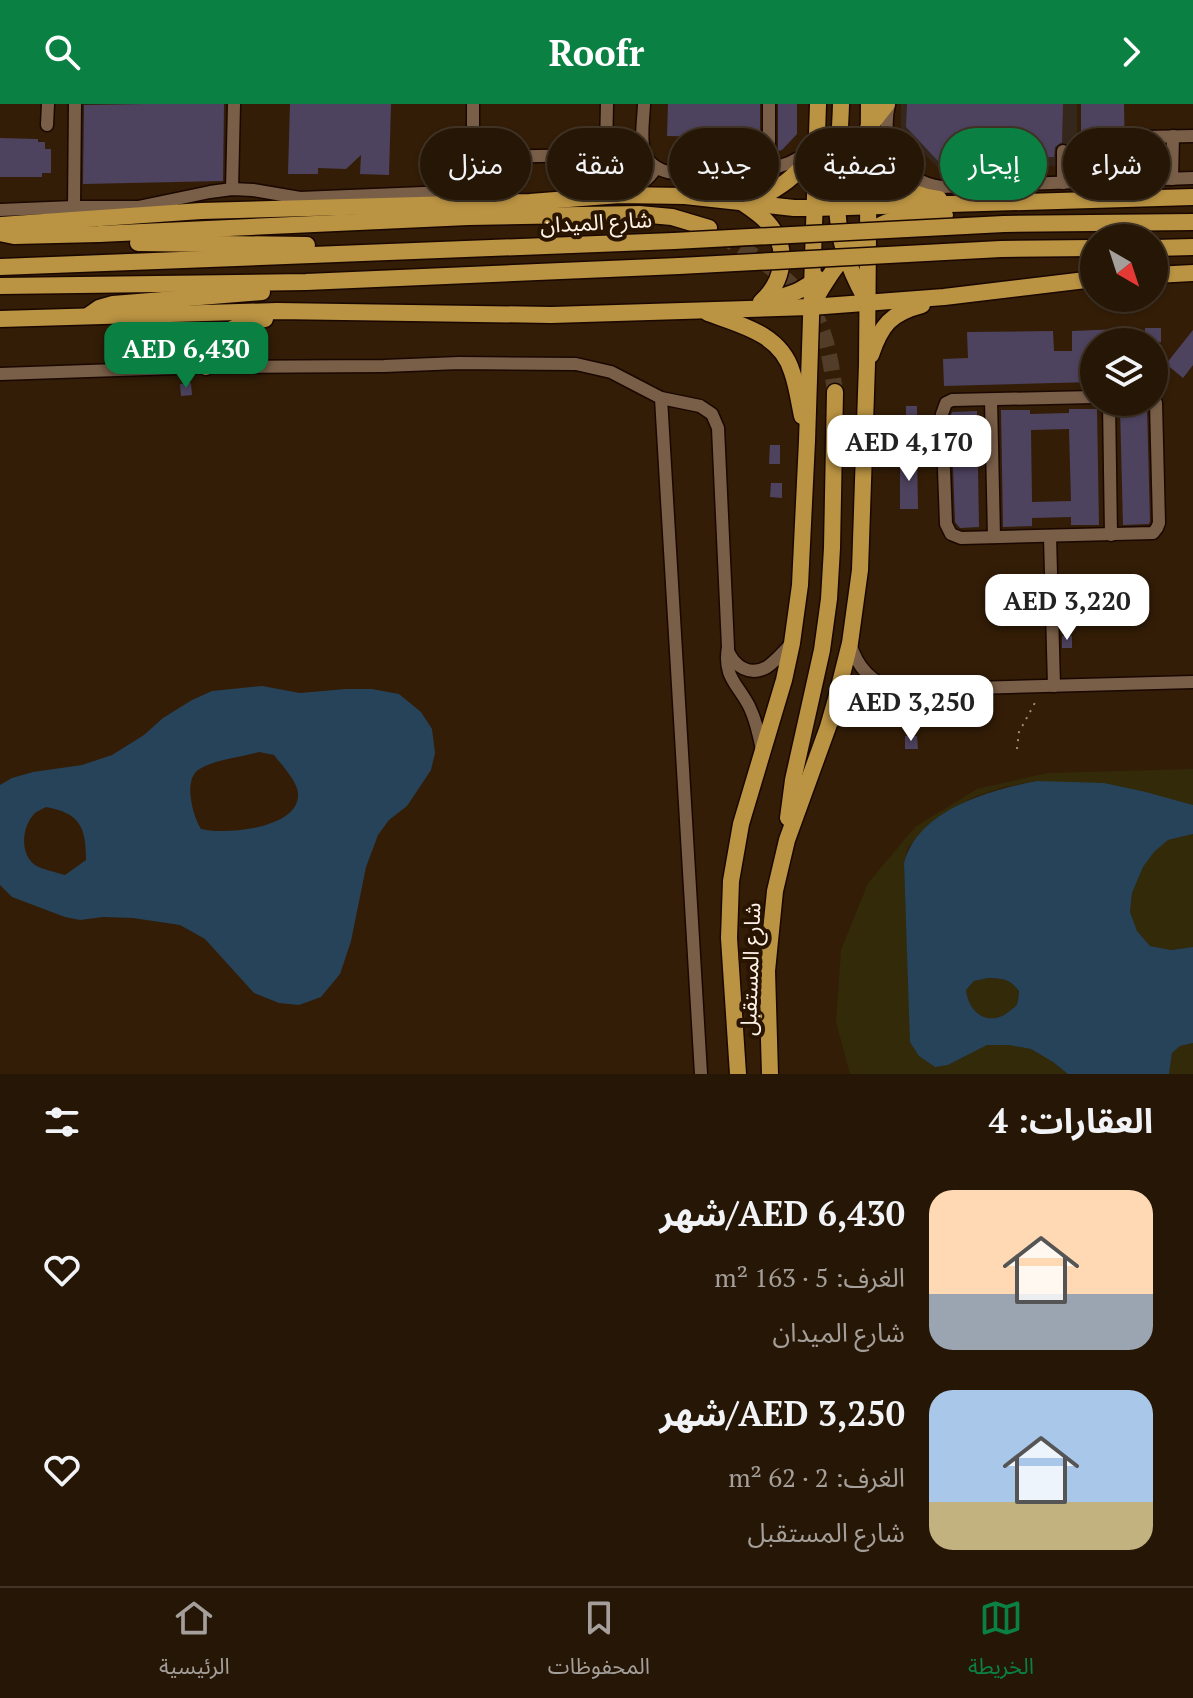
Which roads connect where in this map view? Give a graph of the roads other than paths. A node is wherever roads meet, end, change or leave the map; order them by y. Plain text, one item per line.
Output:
1 (48, 104) edge
2 (75, 104) edge
3 (234, 104) edge
4 (473, 104) edge
5 (607, 104) edge
6 (644, 104) edge
7 (769, 104) edge
8 (818, 104) edge
9 (841, 104) edge
10 (869, 104) edge
11 (888, 104) edge
12 (47, 125) dead end
13 (473, 128) edge
14 (606, 128) edge
15 (643, 128) edge
16 (770, 128) edge
17 (816, 128) edge
18 (868, 128) edge
19 (871, 128) edge
20 (1170, 136) edge
21 (1173, 136) junction
22 (1193, 136) edge
23 (653, 165) edge
24 (656, 168) junction
25 (653, 173) edge
26 (669, 173) edge
27 (795, 174) edge
28 (1193, 178) edge
29 (1172, 179) joint
30 (1063, 183) edge
31 (232, 189) junction
32 (653, 196) edge
33 (924, 196) edge
34 (1193, 197) edge
35 (556, 200) edge
36 (814, 200) edge
37 (868, 200) edge
38 (477, 201) junction
39 (747, 203) junction
40 (983, 203) junction
41 (74, 207) junction
42 (868, 207) junction
43 (814, 208) junction
44 (838, 208) junction
45 (0, 210) edge
46 (1193, 222) edge
47 (0, 225) edge
48 (709, 228) tunnel mouth
49 (0, 233) edge
50 (868, 233) junction
51 (99, 234) junction
52 (1193, 247) edge
53 (1080, 248) edge
54 (1168, 248) edge
55 (363, 252) junction
56 (842, 256) junction
57 (0, 267) edge
58 (1193, 273) edge
59 (1168, 274) edge
60 (1080, 281) edge
61 (306, 282) junction
62 (812, 283) junction
63 (0, 286) edge
64 (944, 297) junction
65 (862, 304) junction
66 (811, 307) junction
67 (754, 308) junction
68 (700, 310) junction
69 (277, 311) junction
70 (87, 317) junction
71 (0, 319) edge
72 (867, 364) junction
73 (206, 367) junction
74 (0, 374) edge
75 (835, 392) tunnel mouth
76 (1080, 397) edge
77 (661, 398) junction
78 (991, 400) junction
79 (1109, 416) edge
80 (1156, 416) edge
81 (807, 441) junction
82 (1111, 535) junction
83 (1050, 536) junction
84 (994, 537) junction
85 (792, 643) junction
86 (850, 643) junction
87 (728, 647) junction
88 (1193, 682) edge
89 (1054, 686) junction
90 (902, 690) junction
91 (828, 727) junction
92 (762, 752) junction
93 (787, 840) junction
94 (701, 1074) edge
95 (738, 1074) edge
96 (770, 1074) edge

1 - 12 street
2 - 41 street
3 - 31 street
4 - 13 street
5 - 14 street
6 - 15 street
7 - 16 street
8 - 17 main road, شارع المستقبل
9 - 44 main road
10 - 18 main road, شارع المستقبل
11 - 19 main road
11 - 30 street
20 - 21 street
21 - 22 street
21 - 29 street
23 - 24 street
24 - 25 street
24 - 26 street
27 - 39 main road
28 - 29 street
31 - 38 street
31 - 41 street
32 - 39 main road
33 - 40 main road
34 - 40 main road
35 - 38 main road
36 - 43 main road, شارع المستقبل
37 - 42 main road, شارع المستقبل
38 - 47 main road
39 - 43 main road
39 - 67 main road
40 - 42 main road
40 - 50 main road
41 - 45 street
42 - 44 main road
42 - 50 main road, شارع المستقبل
42 - 56 main road
43 - 44 main road
43 - 56 main road
43 - 62 main road, شارع المستقبل
44 - 56 main road
46 - 55 main road, شارع الميدان, bridge
48 - 51 main road
49 - 51 main road
50 - 56 main road
50 - 65 main road, شارع المستقبل
51 - 55 main road
52 - 54 main road
53 - 61 main road, bridge
55 - 57 main road, شارع الميدان
56 - 62 main road
56 - 65 main road
56 - 66 main road
58 - 59 main road
60 - 64 main road
61 - 63 main road
61 - 70 main road
62 - 66 main road, شارع المستقبل
62 - 67 main road
64 - 65 main road
64 - 72 main road
65 - 66 main road
65 - 72 main road, شارع المستقبل
66 - 67 main road
66 - 81 main road, شارع المستقبل
67 - 68 main road
68 - 69 main road
68 - 81 main road
69 - 70 main road
69 - 73 main road
70 - 71 main road
72 - 86 main road, شارع المستقبل
73 - 74 street
73 - 77 street
75 - 93 main road
76 - 78 street
77 - 87 street
77 - 94 street
78 - 84 street
78 - 84 street
79 - 82 street
80 - 82 street
81 - 85 main road, شارع المستقبل
82 - 83 street
83 - 84 street
83 - 89 street
85 - 87 street
85 - 92 main road, شارع المستقبل
86 - 90 street
86 - 91 main road, شارع المستقبل
87 - 92 street
88 - 89 street
89 - 90 street
90 - 91 street
91 - 93 main road, شارع المستقبل
92 - 95 main road, شارع المستقبل
93 - 96 main road, شارع المستقبل

